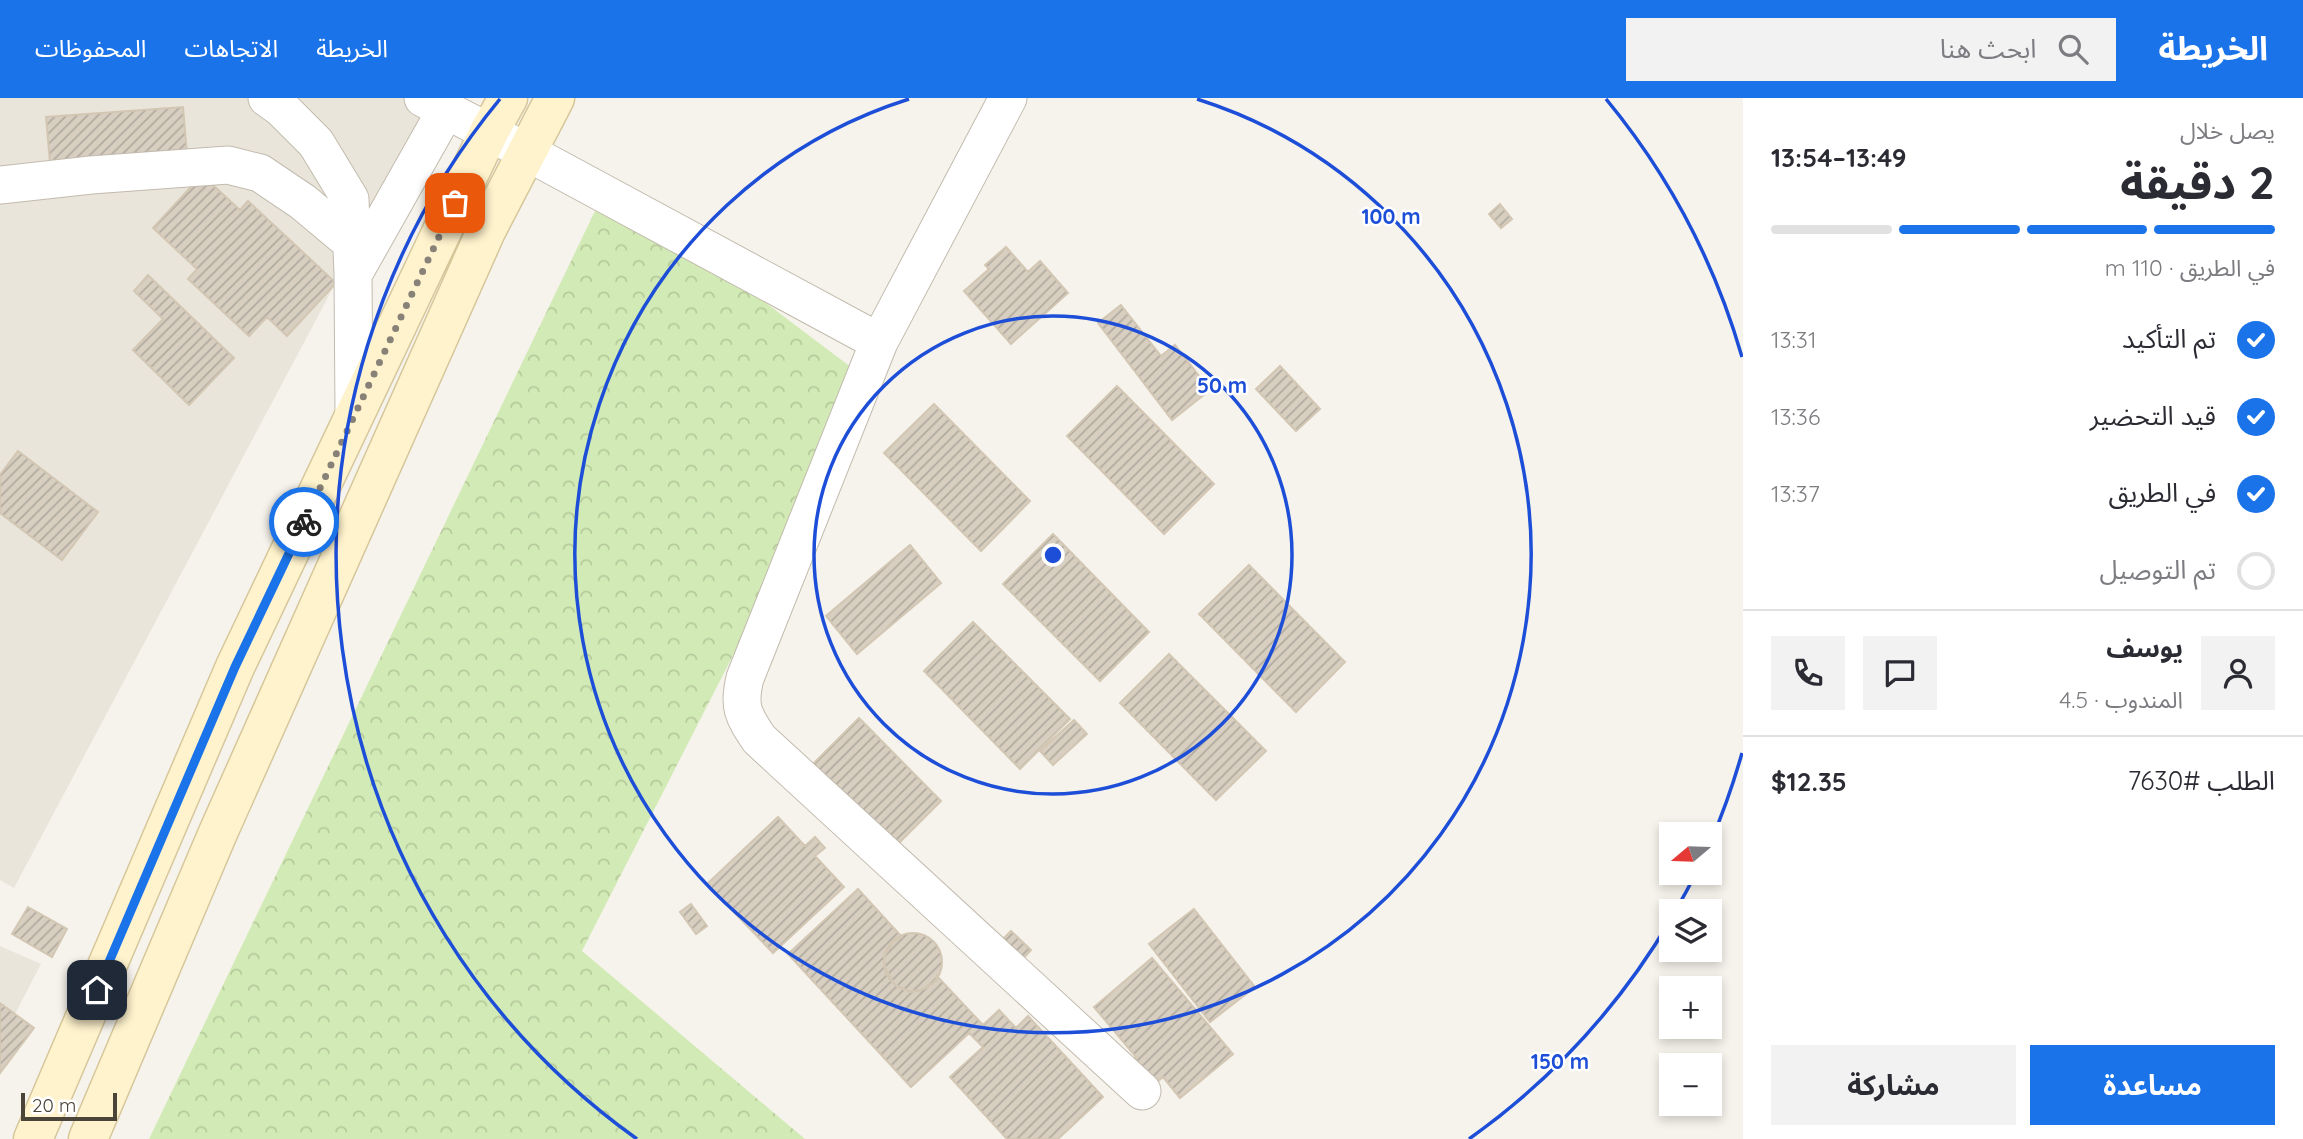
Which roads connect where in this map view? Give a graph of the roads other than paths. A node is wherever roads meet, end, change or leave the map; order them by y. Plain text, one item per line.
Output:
1 (267, 98) edge
2 (508, 98) edge
3 (555, 98) edge
4 (1008, 98) edge
5 (434, 104) edge
6 (489, 132) junction
7 (527, 152) junction
8 (0, 185) edge
9 (353, 258) junction
10 (879, 342) junction
11 (354, 416) junction
12 (1142, 1091) dead end
13 (33, 1139) edge
14 (88, 1139) edge

1 - 9 street
2 - 6 main road
3 - 7 main road
4 - 10 street
5 - 6 street
5 - 9 street
6 - 7 street
6 - 11 main road
7 - 10 street
7 - 14 main road
8 - 9 street
9 - 11 street
10 - 12 street
11 - 13 main road

